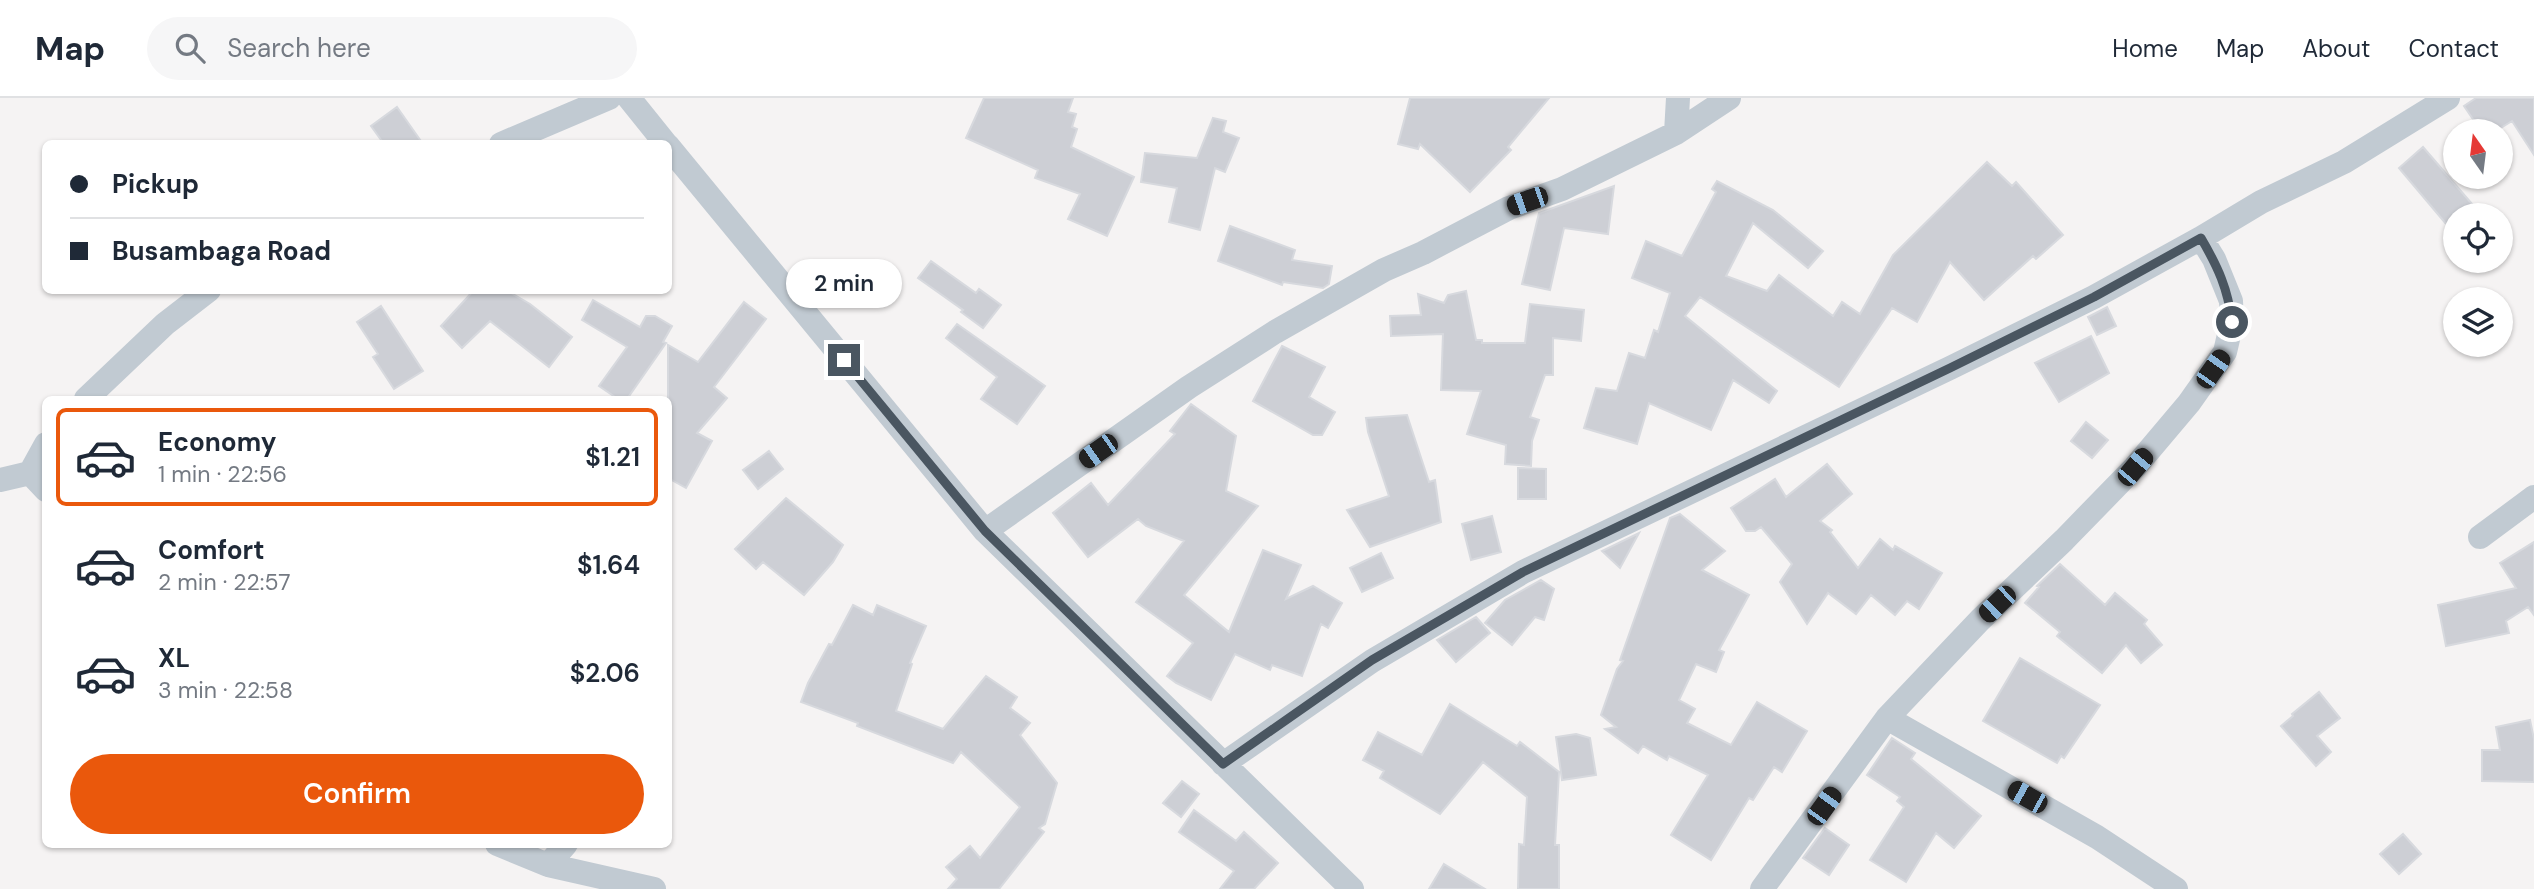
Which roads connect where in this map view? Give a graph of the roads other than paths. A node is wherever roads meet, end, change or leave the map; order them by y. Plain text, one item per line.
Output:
1 (609, 98) edge
2 (629, 98) edge
3 (1678, 98) edge
4 (1729, 98) edge
5 (2448, 98) edge
6 (1675, 133) junction
7 (510, 140) edge
8 (663, 140) edge
9 (672, 151) edge
10 (2201, 238) junction
11 (204, 294) edge
12 (89, 396) edge
13 (42, 462) edge
14 (0, 480) edge
15 (38, 481) edge
16 (2534, 497) edge
17 (985, 531) junction
18 (2480, 537) dead end
19 (1887, 718) junction
20 (1223, 764) junction
21 (507, 848) edge
22 (563, 848) edge
23 (548, 865) junction
24 (654, 889) edge
25 (1352, 889) edge
26 (1762, 889) edge
27 (2176, 889) edge

1 - 7 street
2 - 8 street
3 - 6 street
4 - 6 street
5 - 10 street
6 - 17 street
9 - 17 street
10 - 19 street
10 - 20 street
11 - 12 street
13 - 15 street
14 - 15 street
16 - 18 street
17 - 20 street
19 - 26 street
19 - 27 street
20 - 25 street
21 - 23 street
22 - 23 street
23 - 24 street

